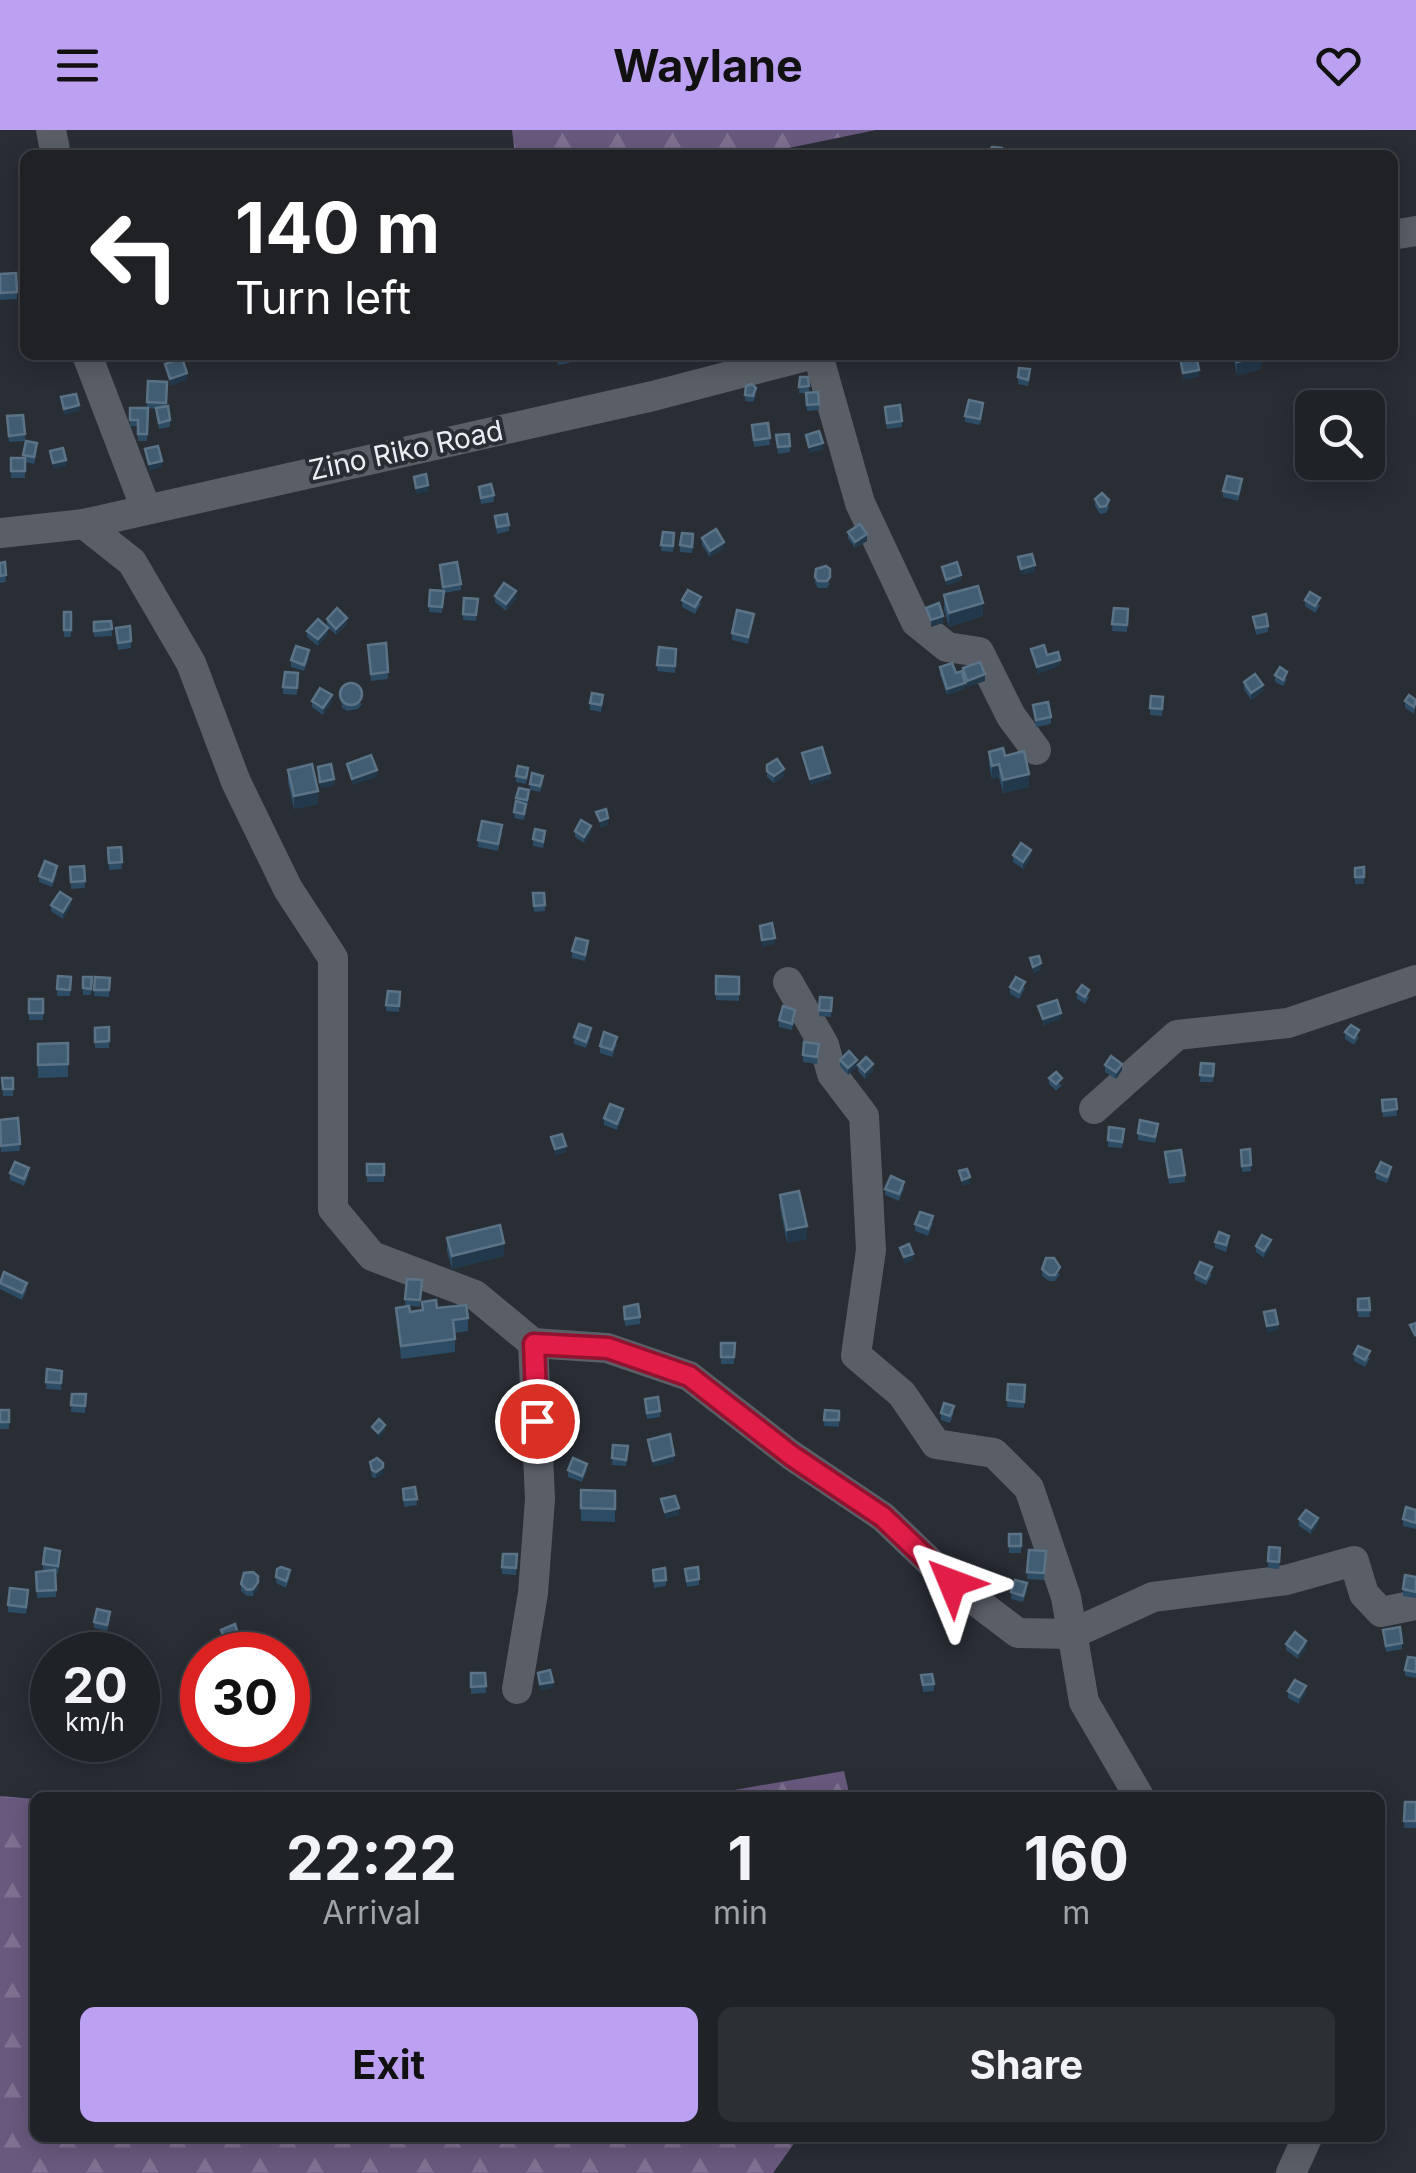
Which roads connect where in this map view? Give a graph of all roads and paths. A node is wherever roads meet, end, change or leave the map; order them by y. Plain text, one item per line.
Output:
1 (89, 360) edge
2 (794, 360) edge
3 (816, 360) edge
4 (146, 509) junction
5 (84, 524) junction
6 (0, 533) edge
7 (1036, 750) dead end
8 (1416, 980) edge
9 (788, 982) dead end
10 (1094, 1109) dead end
11 (534, 1344) junction
12 (1416, 1605) edge
13 (1072, 1634) junction
14 (517, 1689) dead end
15 (1136, 1792) edge
16 (1305, 2142) edge
17 (1290, 2173) edge

1 - 4 street
2 - 4 street, Zino Riko Road
3 - 7 street
4 - 5 street, Zino Riko Road
5 - 6 street, Zino Riko Road
5 - 11 street
8 - 10 street
9 - 13 street
11 - 13 street
11 - 14 street
12 - 13 street
13 - 15 street
16 - 17 street

